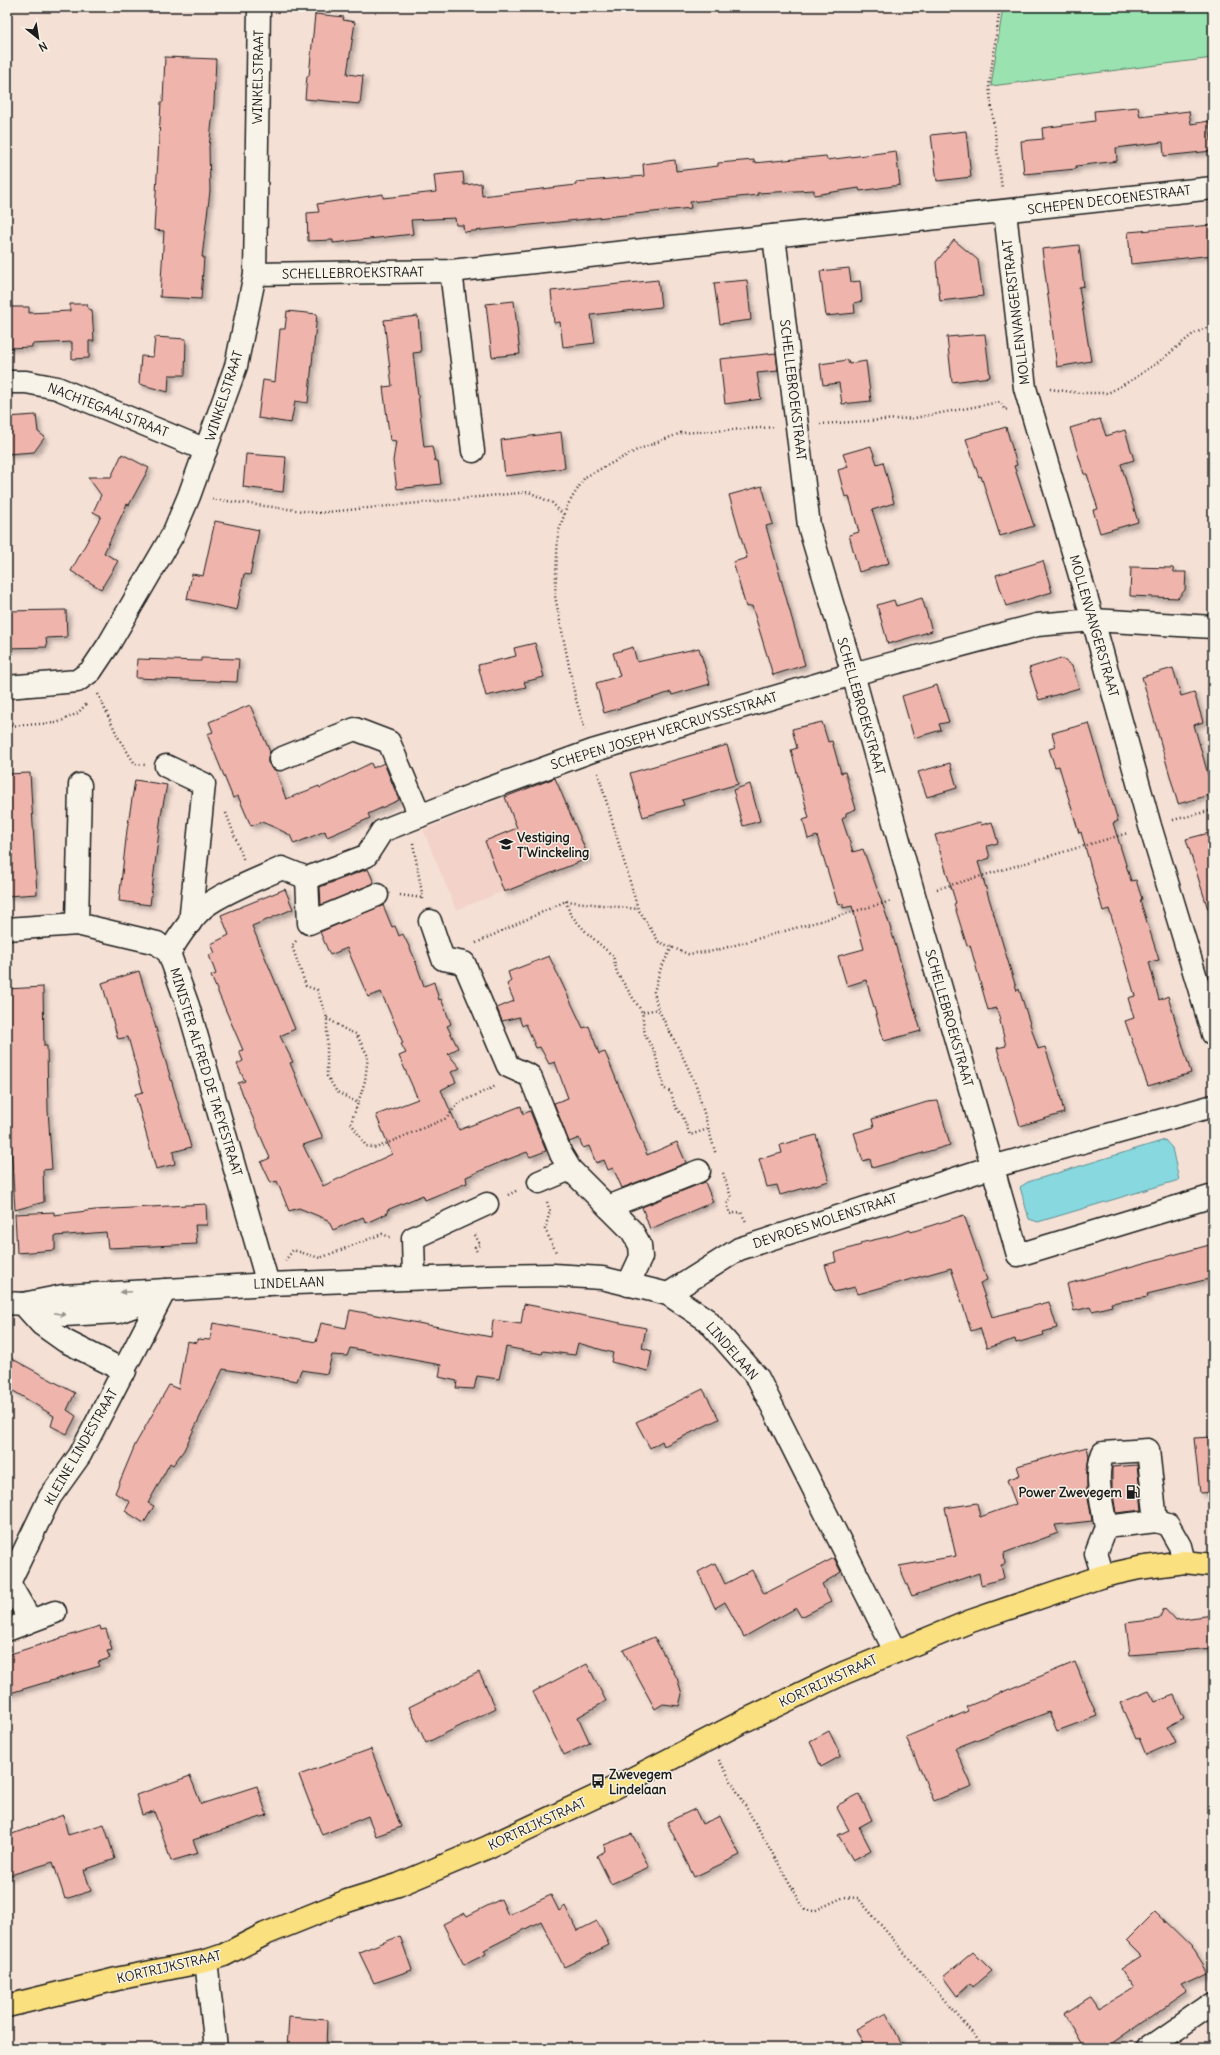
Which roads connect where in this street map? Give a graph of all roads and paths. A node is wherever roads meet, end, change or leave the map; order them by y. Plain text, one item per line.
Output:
1 (259, 7) edge
2 (1000, 7) edge
3 (1213, 188) edge
4 (1005, 212) junction
5 (774, 236) junction
6 (450, 271) junction
7 (255, 274) junction
8 (7, 382) edge
9 (206, 450) junction
10 (473, 451) dead end
11 (189, 496) junction
12 (564, 515) dead end
13 (1093, 620) junction
14 (1213, 627) edge
15 (853, 674) junction
16 (7, 687) edge
17 (92, 697) dead end
18 (88, 702) dead end
19 (7, 726) edge
20 (280, 759) dead end
21 (166, 766) joint
22 (204, 784) junction
23 (80, 785) dead end
24 (414, 818) junction
25 (307, 878) junction
26 (252, 882) junction
27 (377, 896) dead end
28 (566, 901) junction
29 (638, 909) dead end
30 (430, 921) joint
31 (190, 923) junction
32 (309, 923) junction
33 (77, 924) junction
34 (7, 929) edge
35 (672, 947) dead end
36 (169, 953) junction
37 (443, 959) junction
38 (658, 1009) junction
39 (642, 1012) junction
40 (327, 1018) junction
41 (1213, 1034) edge
42 (524, 1074) junction
43 (358, 1103) junction
44 (1213, 1106) edge
45 (708, 1129) junction
46 (719, 1162) dead end
47 (992, 1167) junction
48 (570, 1169) junction
49 (721, 1169) dead end
50 (699, 1171) dead end
51 (539, 1182) junction
52 (1213, 1196) edge
53 (487, 1204) joint
54 (608, 1207) junction
55 (465, 1214) junction
56 (407, 1240) junction
57 (755, 1243) junction
58 (487, 1276) junction
59 (568, 1276) junction
60 (414, 1278) junction
61 (268, 1284) junction
62 (628, 1285) junction
63 (165, 1290) junction
64 (668, 1294) junction
65 (15, 1303) edge
66 (125, 1371) junction
67 (1156, 1521) junction
68 (1106, 1527) junction
69 (1184, 1562) junction
70 (1213, 1565) edge
71 (1103, 1576) junction
72 (8, 1585) edge
73 (55, 1612) dead end
74 (16, 1626) edge
75 (895, 1651) junction
76 (707, 1740) junction
77 (206, 1961) junction
78 (1213, 2003) edge
79 (7, 2006) edge
80 (216, 2048) edge
81 (985, 2048) edge
82 (1148, 2048) edge

1 - 7 street, WINKELSTRAAT
2 - 4 path
3 - 4 street, SCHEPEN DECOENESTRAAT
4 - 5 street, SCHELLEBROEKSTRAAT
4 - 13 street, MOLLENVANGERSTRAAT
5 - 6 street, SCHELLEBROEKSTRAAT
5 - 15 street, SCHELLEBROEKSTRAAT
6 - 7 street, SCHELLEBROEKSTRAAT
6 - 10 street
7 - 9 street, WINKELSTRAAT
8 - 9 street, NACHTEGAALSTRAAT
9 - 11 street, WINKELSTRAAT
11 - 12 path
11 - 16 street, WINKELSTRAAT
13 - 14 street, SCHEPEN JOSEPH VERCRUYSSESTRAAT
13 - 15 street, SCHEPEN JOSEPH VERCRUYSSESTRAAT
13 - 41 street, MOLLENVANGERSTRAAT
15 - 24 street, SCHEPEN JOSEPH VERCRUYSSESTRAAT
15 - 47 street, SCHELLEBROEKSTRAAT
17 - 21 path
18 - 19 path
20 - 24 street
21 - 22 street
22 - 26 path
22 - 31 street
23 - 33 street
24 - 25 street, SCHEPEN JOSEPH VERCRUYSSESTRAAT
24 - 30 path
25 - 26 street
25 - 32 street
26 - 31 street
27 - 32 street
28 - 29 path
28 - 37 path
28 - 39 path
30 - 37 street
31 - 36 street
32 - 40 path
33 - 34 street, MINISTER ALFRED DE TAEYESTRAAT
33 - 36 street, MINISTER ALFRED DE TAEYESTRAAT
35 - 38 path
36 - 61 street, MINISTER ALFRED DE TAEYESTRAAT
37 - 42 street
38 - 39 path
38 - 45 path
39 - 45 path
40 - 43 path
40 - 43 path
42 - 43 path
42 - 48 street
44 - 47 street, DEVROES MOLENSTRAAT
45 - 46 path
47 - 52 street
47 - 57 street, DEVROES MOLENSTRAAT
48 - 51 street
48 - 54 street
49 - 57 path
50 - 54 street
51 - 53 path
51 - 59 path
53 - 55 street
54 - 62 street
55 - 56 street
55 - 58 path
56 - 60 street
56 - 61 path
57 - 64 street, DEVROES MOLENSTRAAT
58 - 59 street, LINDELAAN
58 - 60 street, LINDELAAN
59 - 62 street, LINDELAAN
60 - 61 street, LINDELAAN
61 - 63 street, LINDELAAN
62 - 64 street, LINDELAAN
63 - 65 street, LINDELAAN
63 - 66 street, KLEINE LINDESTRAAT
64 - 75 street, LINDELAAN
65 - 66 street, LINDELAAN
66 - 72 street, KLEINE LINDESTRAAT
67 - 68 street
67 - 68 street
67 - 69 street
68 - 71 street
69 - 70 main road, KORTRIJKSTRAAT
69 - 71 main road, KORTRIJKSTRAAT
71 - 75 main road, KORTRIJKSTRAAT
72 - 74 street, KLEINE LINDESTRAAT
73 - 74 street, KLEINE LINDESTRAAT
75 - 76 main road, KORTRIJKSTRAAT
76 - 77 main road, KORTRIJKSTRAAT
76 - 81 path
77 - 79 main road, KORTRIJKSTRAAT
77 - 80 street
78 - 82 street

